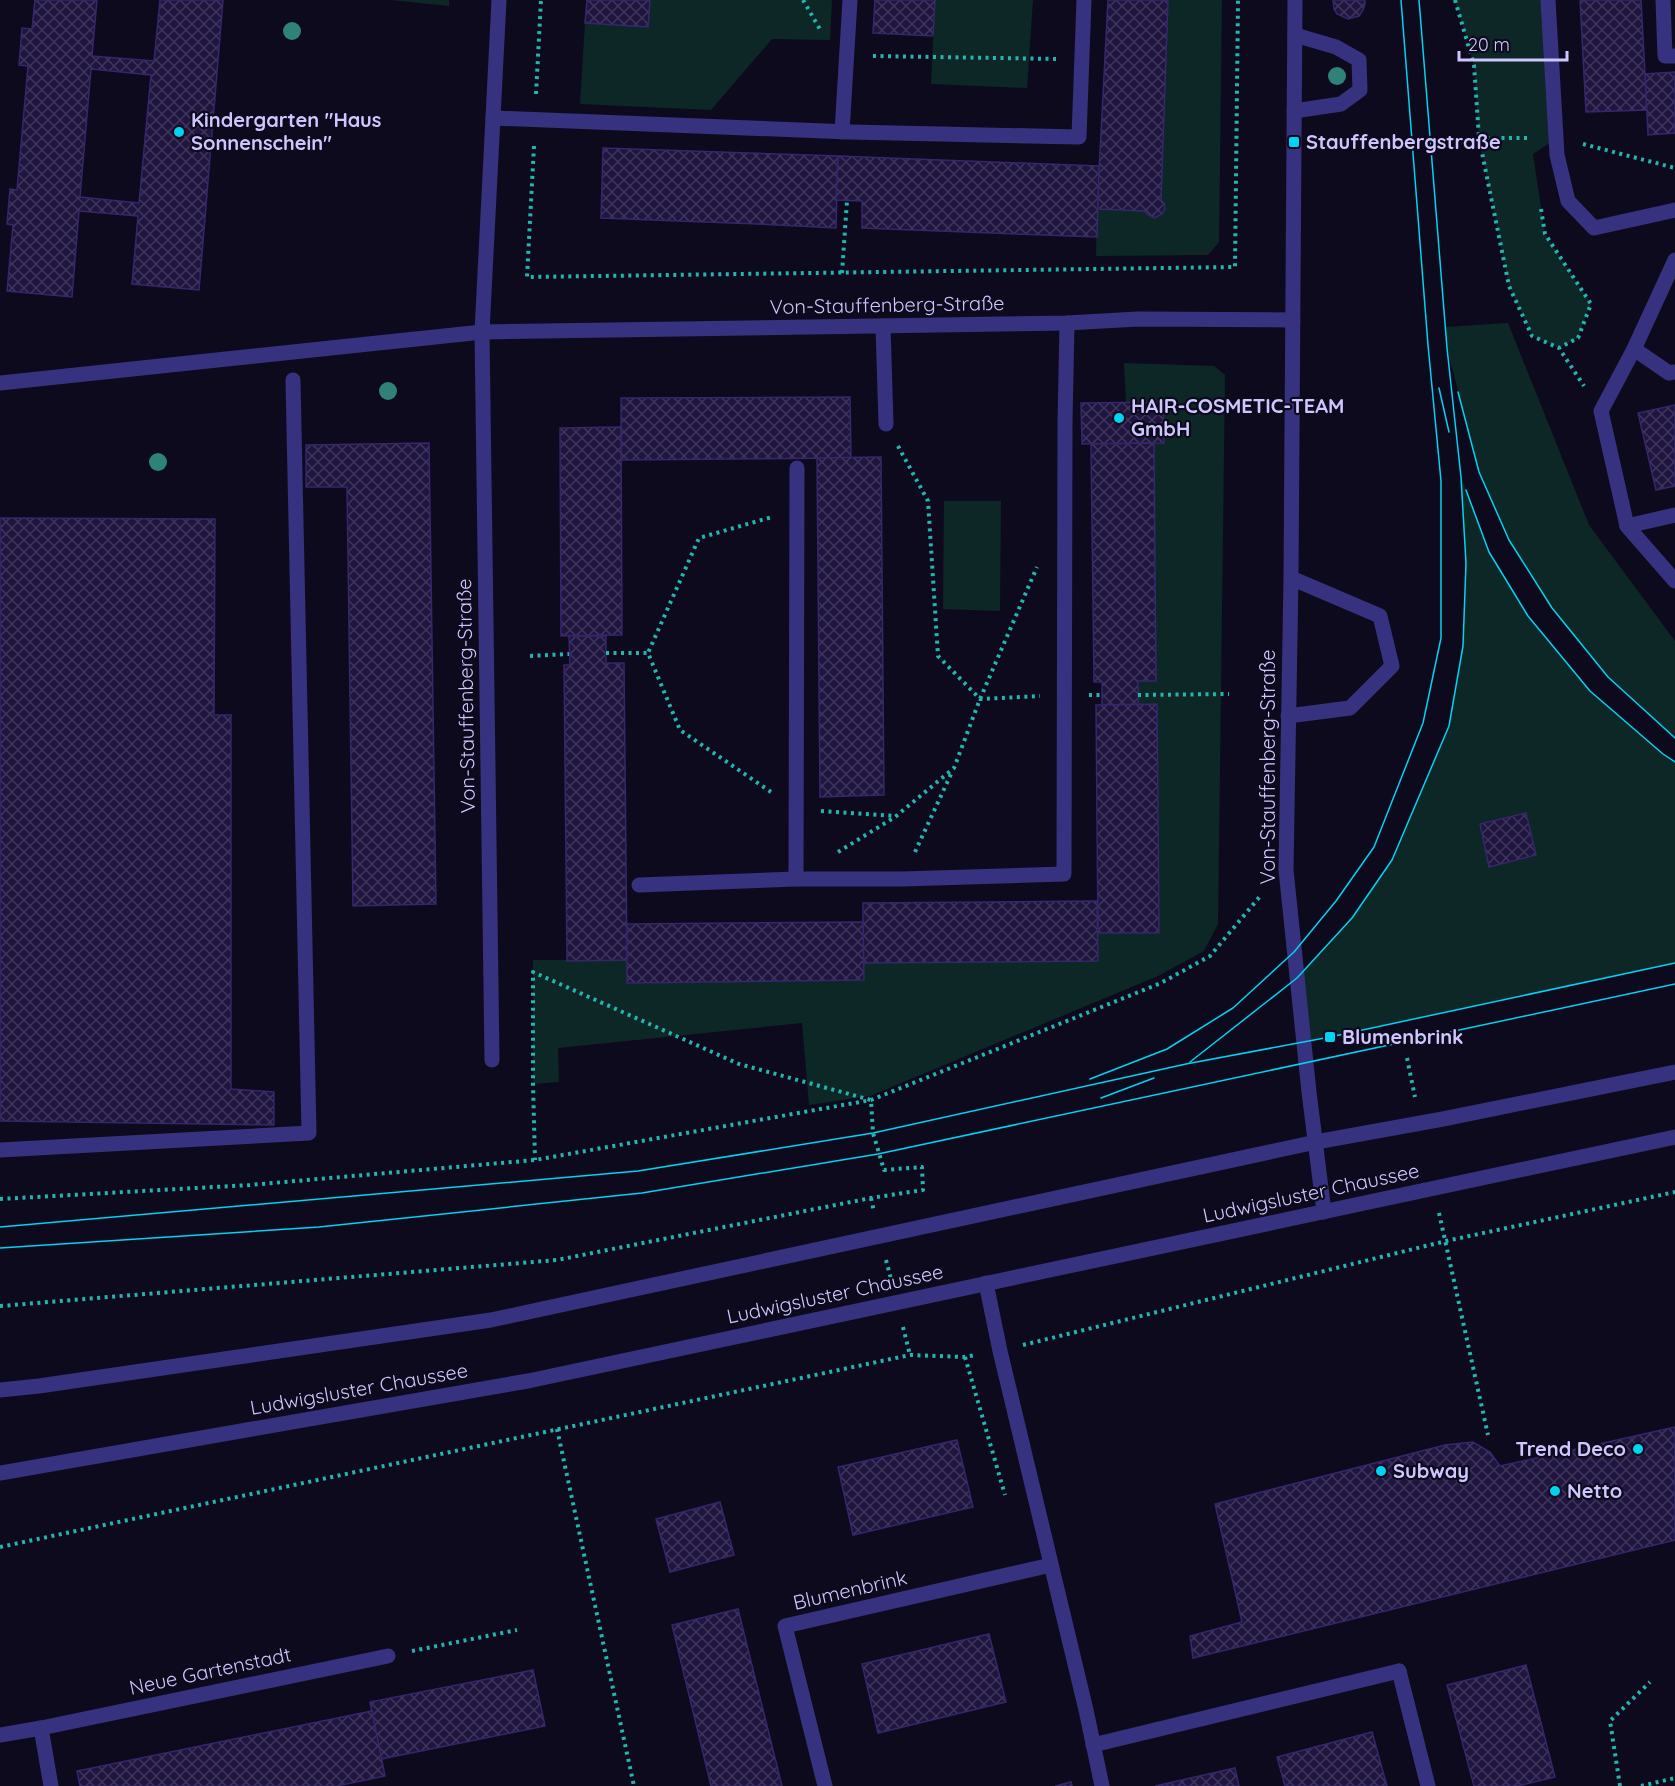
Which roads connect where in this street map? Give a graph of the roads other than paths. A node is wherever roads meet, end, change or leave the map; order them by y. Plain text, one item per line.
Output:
1 (499, 0) edge
2 (850, 0) edge
3 (1084, 0) edge
4 (1295, 0) edge
5 (1548, 0) edge
6 (1664, 0) edge
7 (1295, 35) junction
8 (1675, 56) edge
9 (1294, 111) junction
10 (493, 118) junction
11 (842, 132) junction
12 (1675, 210) edge
13 (1675, 260) edge
14 (1293, 320) junction
15 (1067, 323) junction
16 (883, 326) junction
17 (482, 332) junction
18 (1634, 349) junction
19 (1675, 372) edge
20 (293, 380) dead end
21 (0, 382) edge
22 (886, 424) road end
23 (797, 468) dead end
24 (1675, 515) edge
25 (1627, 526) junction
26 (1291, 578) junction
27 (1675, 581) edge
28 (1288, 716) junction
29 (796, 879) junction
30 (639, 885) dead end
31 (492, 1060) dead end
32 (1675, 1072) edge
33 (1675, 1137) edge
34 (1316, 1142) junction
35 (0, 1150) edge
36 (1324, 1212) junction
37 (986, 1283) junction
38 (0, 1390) edge
39 (0, 1473) edge
40 (1051, 1565) junction
41 (388, 1656) road end
42 (41, 1728) junction
43 (0, 1735) edge
44 (1093, 1745) junction
45 (51, 1786) edge
46 (825, 1786) edge
47 (1102, 1786) edge
48 (1428, 1786) edge

1 - 10 street, Von-Stauffenberg-Straße
2 - 11 street
3 - 11 street
4 - 7 street, Von-Stauffenberg-Straße
5 - 12 street
6 - 8 street
7 - 9 street, Von-Stauffenberg-Straße
7 - 9 street
9 - 14 street, Von-Stauffenberg-Straße
10 - 11 street
10 - 17 street, Von-Stauffenberg-Straße
13 - 18 street
14 - 15 street, Von-Stauffenberg-Straße
14 - 26 street, Von-Stauffenberg-Straße
15 - 16 street, Von-Stauffenberg-Straße
15 - 29 street
16 - 17 street, Von-Stauffenberg-Straße
16 - 22 street
17 - 21 street, Von-Stauffenberg-Straße
17 - 31 street, Von-Stauffenberg-Straße
18 - 19 street
18 - 25 street
20 - 35 street
23 - 29 street
24 - 25 street
25 - 27 street
26 - 28 street, Von-Stauffenberg-Straße
26 - 28 street
28 - 34 street, Von-Stauffenberg-Straße
29 - 30 street
32 - 34 street
33 - 36 street, Ludwigsluster Chaussee
34 - 36 street, Von-Stauffenberg-Straße
34 - 38 street
36 - 37 street, Ludwigsluster Chaussee
37 - 39 street, Ludwigsluster Chaussee
37 - 40 street
40 - 44 street
40 - 46 street, Blumenbrink
41 - 42 street, Neue Gartenstadt
42 - 43 street, Neue Gartenstadt
42 - 45 street
44 - 47 street
44 - 48 street

